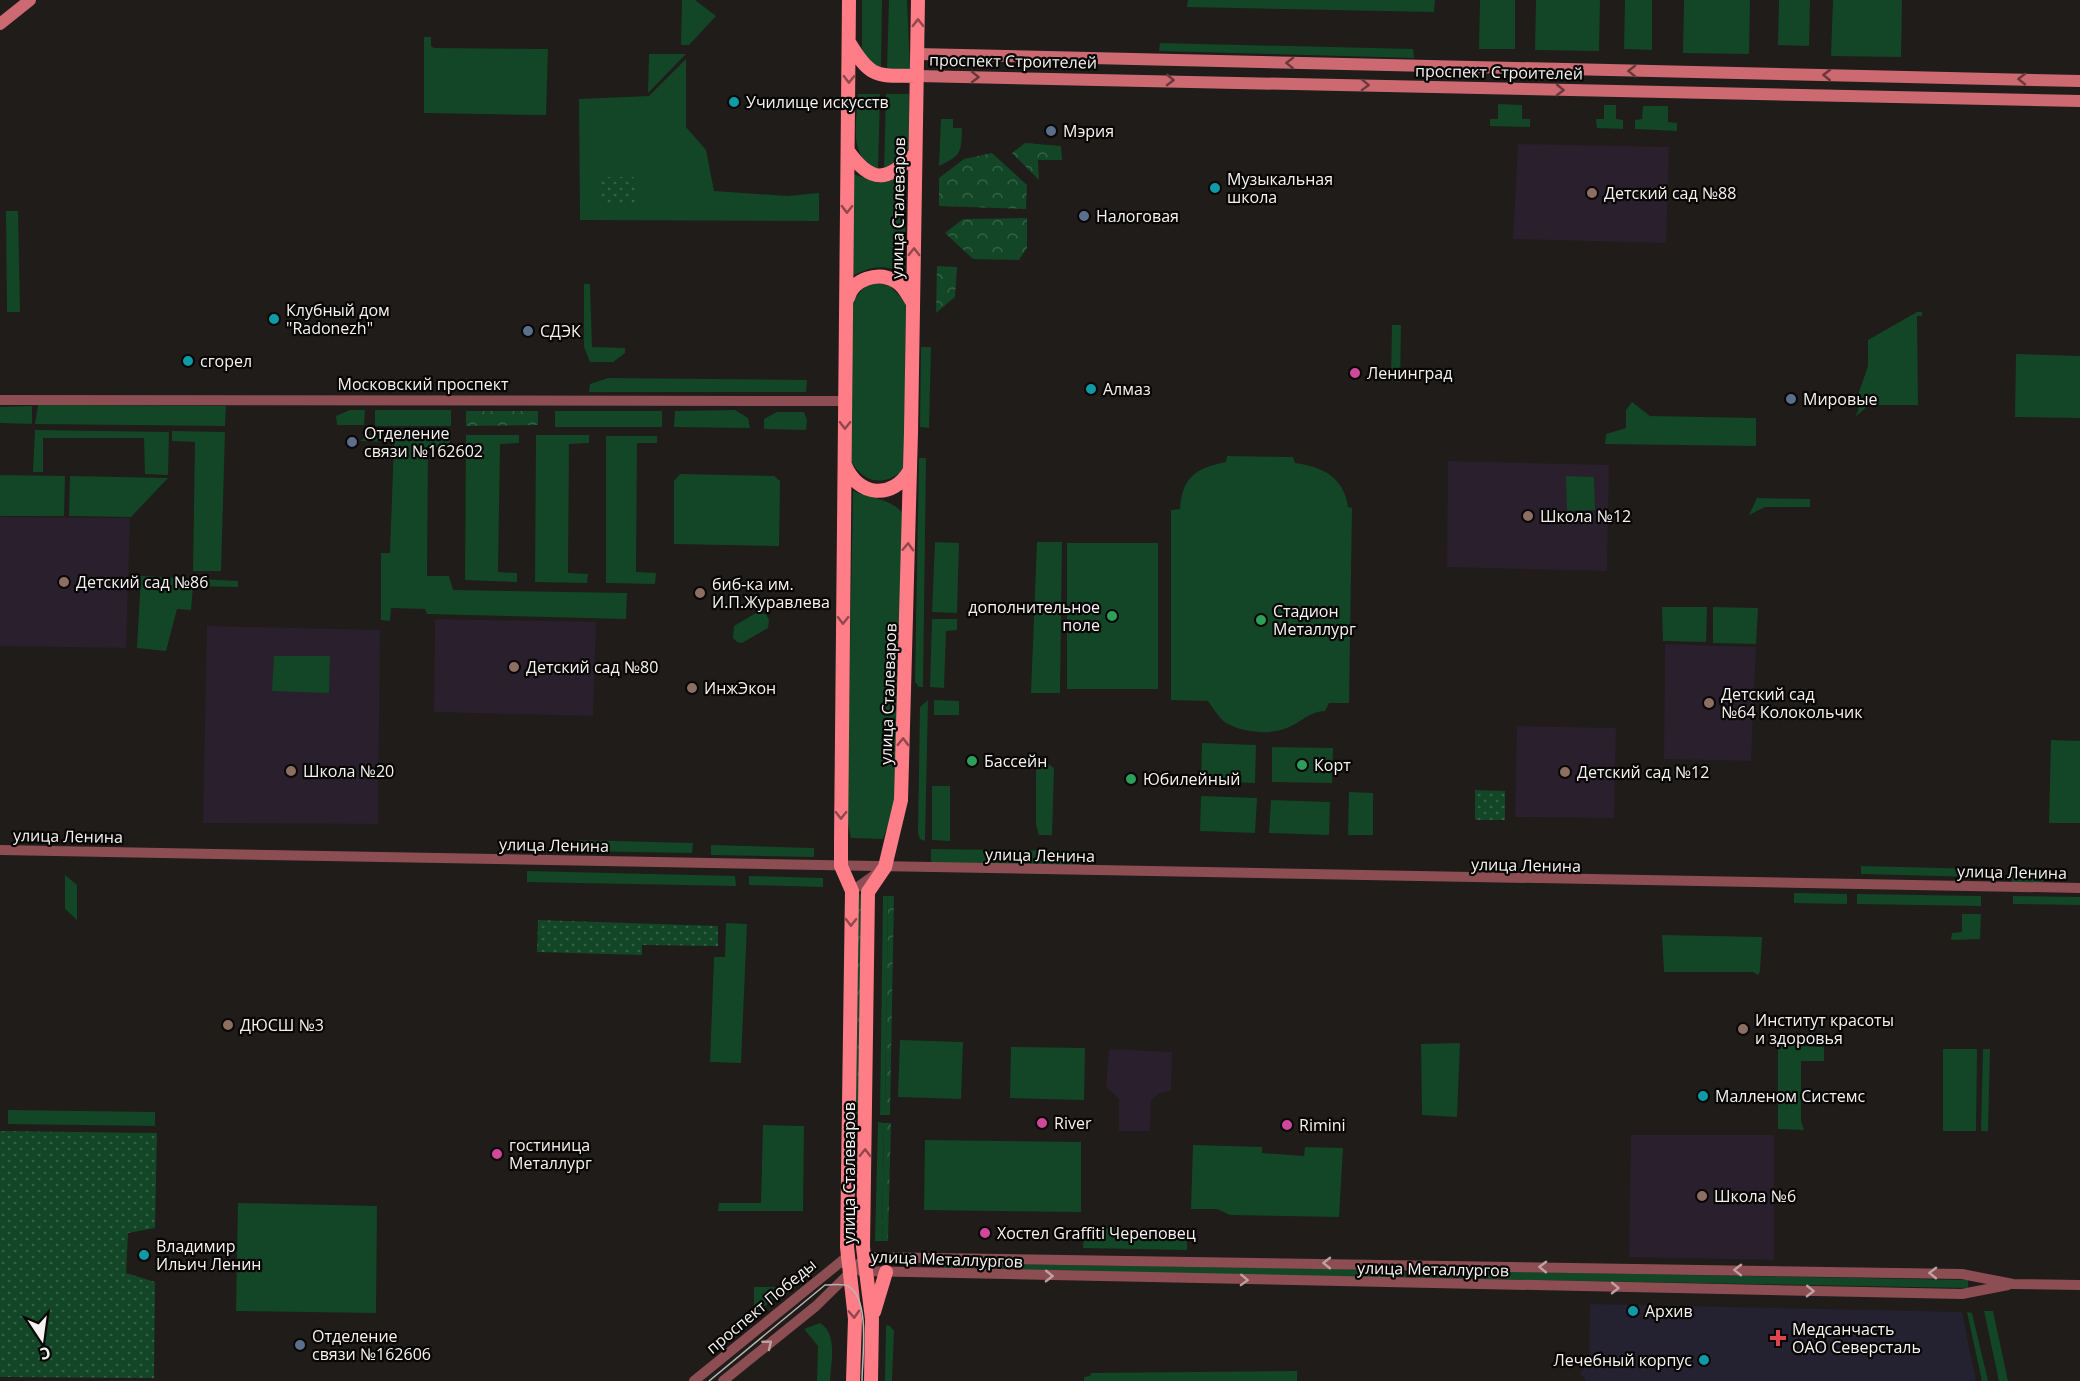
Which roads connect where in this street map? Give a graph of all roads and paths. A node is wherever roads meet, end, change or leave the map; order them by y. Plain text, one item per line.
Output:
1 (30, 0) edge
2 (849, 0) edge
3 (918, 0) edge
4 (0, 24) edge
5 (849, 42) junction
6 (917, 54) junction
7 (917, 76) junction
8 (2080, 81) edge
9 (2080, 101) edge
10 (848, 151) junction
11 (915, 154) junction
12 (913, 303) junction
13 (846, 304) junction
14 (0, 400) edge
15 (845, 402) junction
16 (844, 465) junction
17 (910, 470) junction
18 (0, 850) edge
19 (841, 866) junction
20 (885, 867) junction
21 (2080, 888) edge
22 (852, 891) junction
23 (848, 1256) junction
24 (866, 1257) junction
25 (851, 1271) junction
26 (867, 1271) junction
27 (886, 1272) junction
28 (2013, 1284) junction
29 (2080, 1285) edge
30 (872, 1319) junction
31 (694, 1381) edge
32 (723, 1381) edge
33 (853, 1381) edge
34 (871, 1381) edge

1 - 4 main road
2 - 5 main road, улица Сталеваров
6 -> 3 main road, улица Сталеваров
5 - 7 main road
5 -> 10 main road, улица Сталеваров
6 - 7 main road, улица Сталеваров
8 -> 6 main road, проспект Строителей
7 -> 9 main road, проспект Строителей
7 - 11 main road, улица Сталеваров
10 - 11 main road
10 -> 13 main road, улица Сталеваров
12 -> 11 main road, улица Сталеваров
12 - 13 main road
12 - 17 main road, улица Сталеваров
13 - 15 main road, улица Сталеваров
14 - 15 street, Московский проспект
15 -> 16 main road, улица Сталеваров
16 - 17 main road
16 -> 19 main road, улица Сталеваров
20 -> 17 main road, улица Сталеваров
18 - 19 street, улица Ленина
19 - 20 street, улица Ленина
19 - 22 main road, улица Сталеваров
20 - 21 street, улица Ленина
20 - 22 street
24 -> 20 main road, улица Сталеваров
22 -> 23 main road, улица Сталеваров
23 - 25 main road, улица Сталеваров
23 - 31 street, проспект Победы
24 - 25 street, проспект Победы
24 - 26 main road, улица Сталеваров
28 -> 24 street, улица Металлургов
25 - 26 street, улица Металлургов
32 -> 25 street, проспект Победы
25 -> 33 main road, улица Сталеваров
26 - 27 street, улица Металлургов
26 - 30 main road, улица Сталеваров
27 -> 28 street, улица Металлургов
27 - 30 main road
28 - 29 street, улица Металлургов
30 - 34 main road, улица Сталеваров

